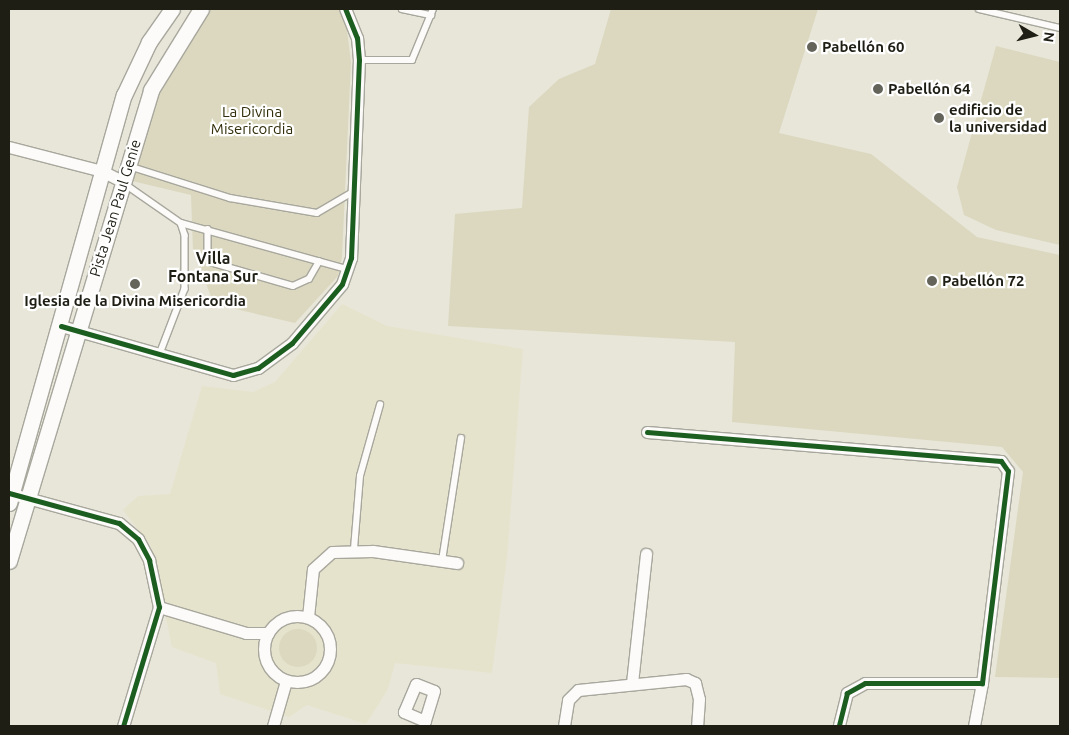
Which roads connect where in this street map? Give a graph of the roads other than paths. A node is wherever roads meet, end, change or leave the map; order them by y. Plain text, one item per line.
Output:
1 (172, 9) edge
2 (201, 9) edge
3 (345, 9) edge
4 (402, 9) edge
5 (979, 9) edge
6 (432, 12) edge
7 (1060, 28) edge
8 (359, 60) junction
9 (9, 147) edge
10 (127, 165) junction
11 (102, 171) junction
12 (122, 181) junction
13 (355, 192) junction
14 (181, 223) junction
15 (208, 229) junction
16 (319, 262) junction
17 (347, 268) junction
18 (60, 326) junction
19 (78, 331) junction
20 (160, 354) junction
21 (380, 405) dead end
22 (647, 432) dead end
23 (461, 438) dead end
24 (10, 497) edge
25 (30, 500) junction
26 (354, 549) junction
27 (646, 554) dead end
28 (9, 561) edge
29 (442, 561) junction
30 (457, 563) dead end
31 (159, 607) junction
32 (308, 617) junction
33 (268, 633) junction
34 (286, 681) junction
35 (632, 683) junction
36 (982, 684) junction
37 (123, 726) edge
38 (273, 726) edge
39 (564, 726) edge
40 (696, 726) edge
41 (839, 726) edge
42 (974, 726) edge

1 - 11 main road, Pista Jean Paul Genie
2 - 10 main road, Pista Jean Paul Genie
3 - 8 street
4 - 6 lane
5 - 7 lane
6 - 8 lane
8 - 13 street
9 - 11 street
10 - 12 main road, Pista Jean Paul Genie
10 - 13 lane
11 - 12 street
11 - 18 main road, Pista Jean Paul Genie
12 - 14 lane
12 - 19 main road, Pista Jean Paul Genie
13 - 17 street
14 - 15 lane
14 - 20 lane
15 - 16 lane
15 - 16 lane
16 - 17 lane
17 - 20 street
18 - 19 street
18 - 24 main road, Pista Jean Paul Genie
19 - 20 street
19 - 25 main road, Pista Jean Paul Genie
21 - 26 lane
22 - 36 street
23 - 29 lane
24 - 25 street
25 - 28 main road, Pista Jean Paul Genie
25 - 31 street
26 - 29 street
26 - 32 street
27 - 35 street
29 - 30 street
31 - 33 street
31 - 37 street
32 - 33 street
32 - 34 street
33 - 34 street
34 - 38 street
35 - 39 street
35 - 40 street
36 - 41 street
36 - 42 street

